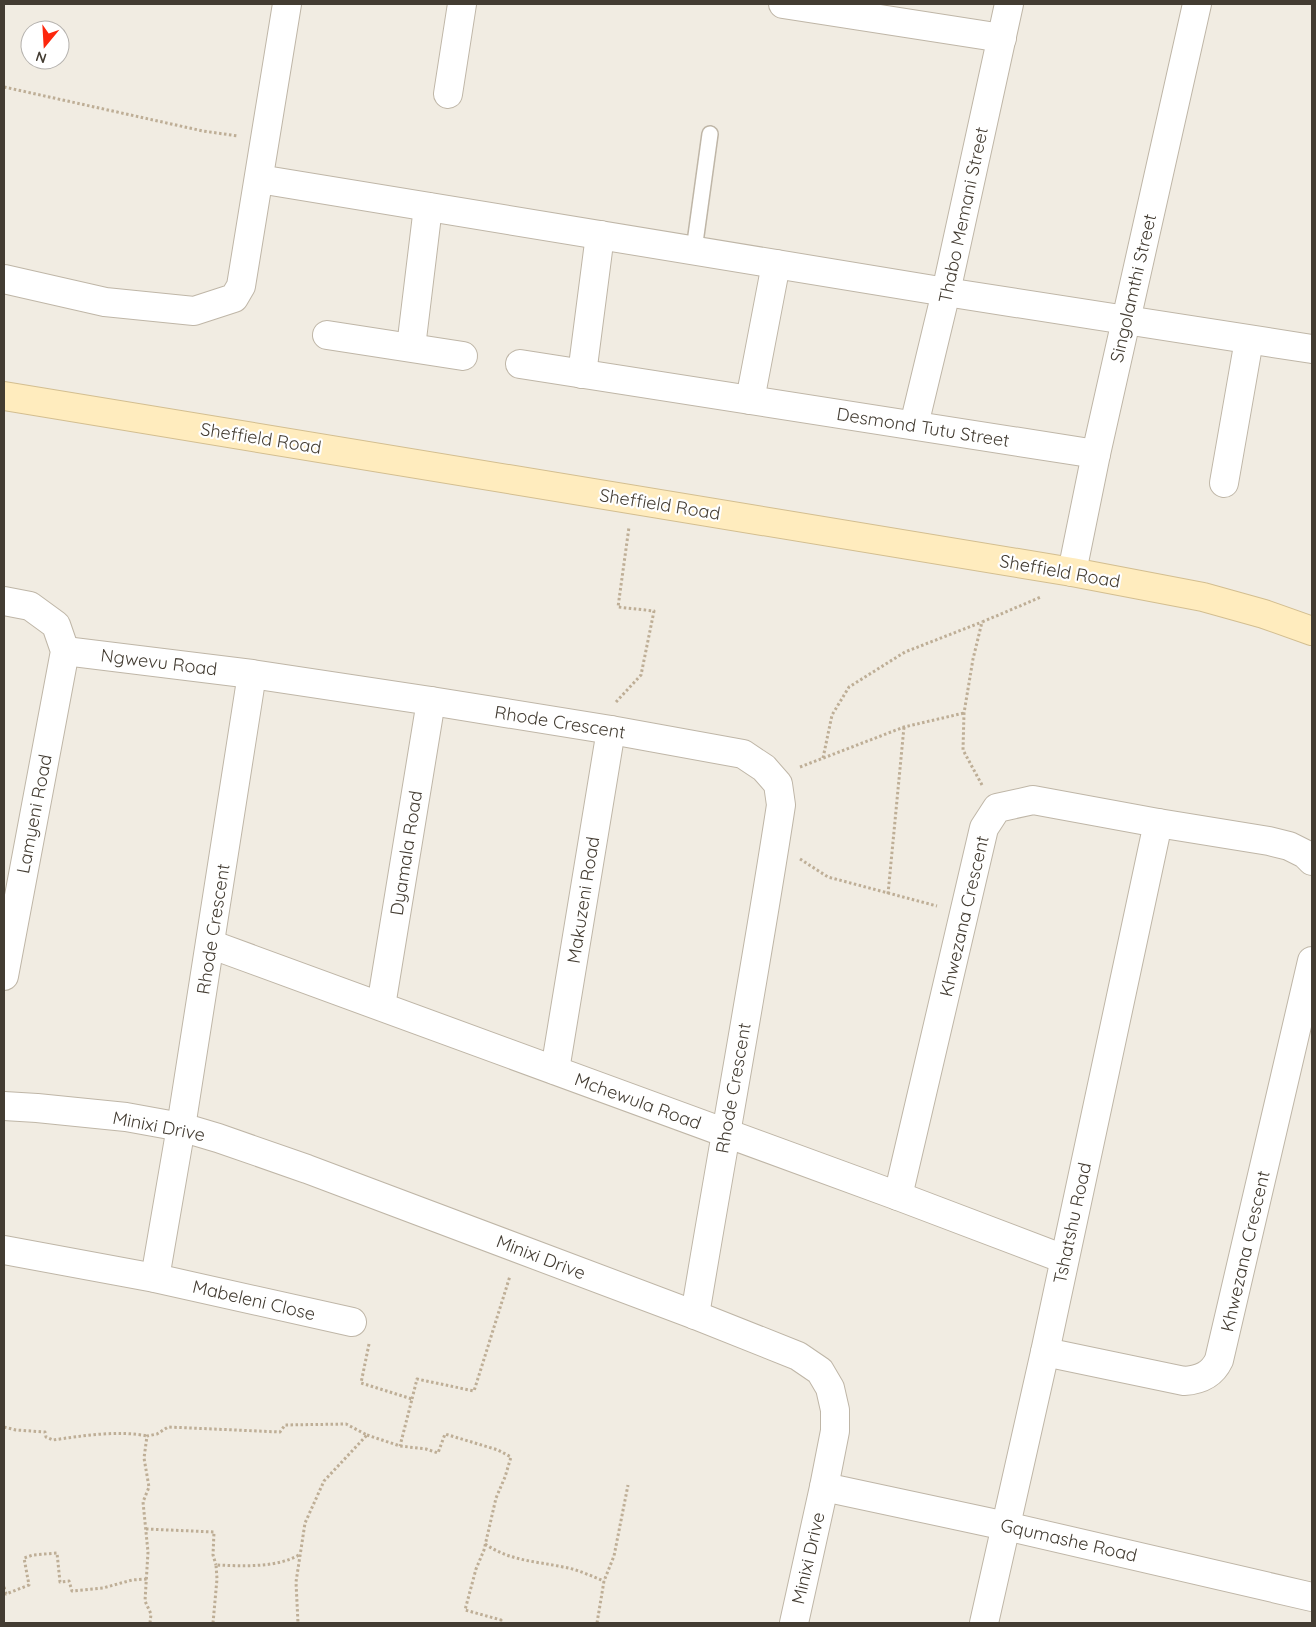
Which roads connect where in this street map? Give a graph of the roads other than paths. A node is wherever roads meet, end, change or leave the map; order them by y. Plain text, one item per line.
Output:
1 (288, 4) edge
2 (462, 4) edge
3 (783, 4) edge
4 (1009, 4) edge
5 (1197, 4) edge
6 (1002, 38) junction
7 (448, 94) dead end
8 (710, 134) dead end
9 (259, 179) junction
10 (428, 207) junction
11 (600, 234) junction
12 (694, 250) junction
13 (776, 264) junction
14 (4, 278) edge
15 (946, 292) junction
16 (1125, 321) junction
17 (327, 335) dead end
18 (1249, 340) junction
19 (411, 347) junction
20 (1312, 350) edge
21 (463, 356) dead end
22 (520, 364) dead end
23 (582, 374) junction
24 (4, 396) edge
25 (750, 400) junction
26 (914, 426) junction
27 (1096, 454) junction
28 (1224, 483) dead end
29 (1072, 572) junction
30 (4, 601) edge
31 (1312, 631) edge
32 (65, 651) junction
33 (252, 674) junction
34 (431, 700) junction
35 (611, 730) junction
36 (1158, 823) junction
37 (1312, 860) edge
38 (210, 944) junction
39 (1312, 961) edge
40 (4, 976) edge
41 (381, 1006) junction
42 (555, 1070) junction
43 (4, 1106) edge
44 (182, 1127) junction
45 (725, 1133) junction
46 (898, 1196) junction
47 (4, 1250) edge
48 (1064, 1259) junction
49 (155, 1278) junction
50 (695, 1316) junction
51 (352, 1322) road end
52 (1046, 1352) junction
53 (824, 1487) junction
54 (1006, 1526) junction
55 (1312, 1597) edge
56 (794, 1623) edge
57 (984, 1623) edge

1 - 9 street
2 - 7 street
3 - 6 street
4 - 6 street, Thabo Memani Street
5 - 16 street, Singolamthi Street
6 - 15 street, Thabo Memani Street
8 - 12 lane
9 - 10 street
9 - 14 street
10 - 11 street
10 - 19 street
11 - 12 street
11 - 23 street
12 - 13 street
13 - 15 street
13 - 25 street
15 - 16 street
15 - 26 street, Thabo Memani Street
16 - 18 street
16 - 27 street, Singolamthi Street
17 - 19 street
18 - 20 street
18 - 28 street
19 - 21 street
22 - 23 street, Desmond Tutu Street
23 - 25 street, Desmond Tutu Street
24 - 29 street, Sheffield Road
25 - 26 street, Desmond Tutu Street
26 - 27 street, Desmond Tutu Street
27 - 29 street, Singolamthi Street
29 - 31 street, Sheffield Road
30 - 32 street
32 - 33 street, Ngwevu Road
32 - 40 street, Lamyeni Road
33 - 34 street, Rhode Crescent
33 - 38 street, Rhode Crescent
34 - 35 street, Rhode Crescent
34 - 41 street, Dyamala Road
35 - 42 street, Makuzeni Road
35 - 45 street, Rhode Crescent
36 - 37 street
36 - 46 street, Khwezana Crescent
36 - 48 street, Tshatshu Road
38 - 41 street, Mchewula Road
38 - 44 street, Rhode Crescent
39 - 52 street, Khwezana Crescent
41 - 42 street, Mchewula Road
42 - 45 street, Mchewula Road
43 - 44 street, Minixi Drive
44 - 49 street
44 - 50 street, Minixi Drive
45 - 46 street, Mchewula Road
45 - 50 street, Rhode Crescent
46 - 48 street, Mchewula Road
47 - 49 street, Mabeleni Close
48 - 52 street, Tshatshu Road
49 - 51 street, Mabeleni Close
50 - 53 street, Minixi Drive
52 - 54 street, Tshatshu Road
53 - 54 street, Gqumashe Road
53 - 56 street, Minixi Drive
54 - 55 street, Gqumashe Road
54 - 57 street, Tshatshu Road

